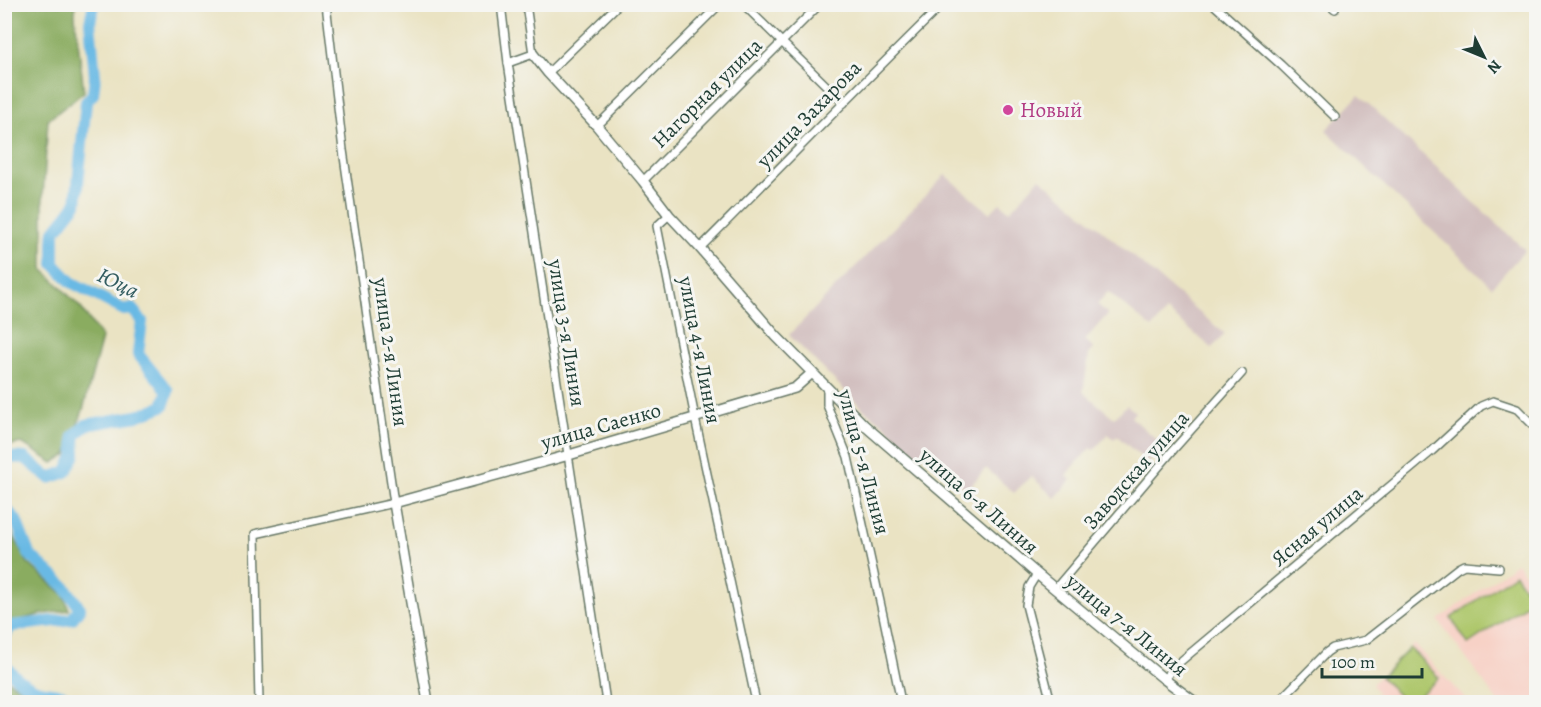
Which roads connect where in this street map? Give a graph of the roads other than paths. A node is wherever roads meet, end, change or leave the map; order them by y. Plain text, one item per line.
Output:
1 (326, 4) edge
2 (501, 4) edge
3 (526, 4) edge
4 (619, 4) edge
5 (720, 4) edge
6 (743, 4) edge
7 (820, 4) edge
8 (943, 4) edge
9 (1213, 4) edge
10 (782, 42) junction
11 (533, 54) junction
12 (508, 63) junction
13 (548, 73) junction
14 (844, 103) junction
15 (1335, 117) dead end
16 (597, 126) junction
17 (643, 181) junction
18 (669, 215) junction
19 (700, 248) junction
20 (812, 373) junction
21 (1242, 373) dead end
22 (827, 387) junction
23 (695, 418) junction
24 (1536, 428) edge
25 (569, 455) junction
26 (394, 503) junction
27 (1499, 568) dead end
28 (1037, 574) junction
29 (1055, 589) junction
30 (1164, 679) junction
31 (259, 702) edge
32 (428, 702) edge
33 (606, 702) edge
34 (756, 702) edge
35 (901, 702) edge
36 (1052, 702) edge
37 (1195, 702) edge
38 (1278, 702) edge

1 - 26 street, улица 2-я Линия
2 - 12 street, улица 3-я Линия
3 - 11 street
4 - 13 street
5 - 16 street
6 - 10 street
7 - 10 street, Нагорная улица
8 - 14 street, улица Захарова
9 - 15 street
10 - 14 street
10 - 17 street, Нагорная улица
11 - 12 street
11 - 13 street
12 - 25 street, улица 3-я Линия
13 - 16 street
14 - 19 street, улица Захарова
16 - 17 street
17 - 18 street
18 - 19 street, улица 5-я Линия
18 - 23 street, улица 4-я Линия
19 - 20 street, улица 5-я Линия
20 - 22 street, улица 5-я Линия
20 - 23 street, улица Саенко
21 - 29 street, Заводская улица
22 - 28 street, улица 6-я Линия
22 - 35 street, улица 5-я Линия
23 - 25 street, улица Саенко
23 - 34 street, улица 4-я Линия
24 - 30 street, Ясная улица
25 - 26 street, улица Саенко
25 - 33 street, улица 3-я Линия
26 - 31 street
26 - 32 street, улица 2-я Линия
27 - 38 street
28 - 29 street, улица 7-я Линия
28 - 36 street, улица 6-я Линия
29 - 30 street, улица 7-я Линия
30 - 37 street, улица 7-я Линия

